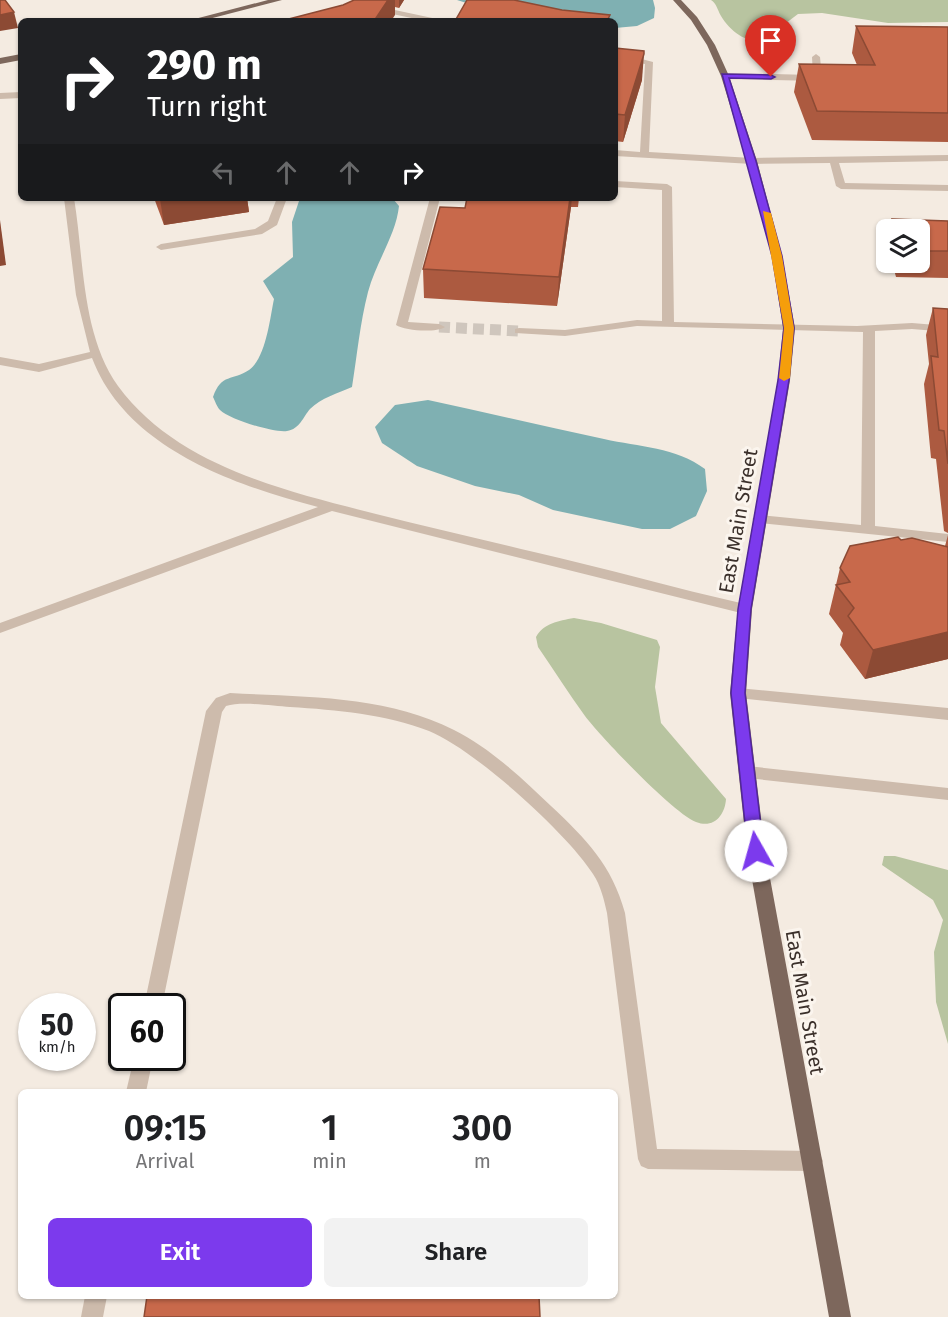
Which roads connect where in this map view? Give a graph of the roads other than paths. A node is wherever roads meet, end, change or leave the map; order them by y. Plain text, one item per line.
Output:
1 (278, 0) edge
2 (677, 0) edge
3 (365, 9) edge
4 (203, 18) edge
5 (415, 18) edge
6 (618, 56) edge
7 (816, 57) dead end
8 (18, 58) edge
9 (0, 61) edge
10 (724, 76) junction
11 (18, 95) edge
12 (0, 96) edge
13 (618, 153) edge
14 (644, 156) junction
15 (948, 158) edge
16 (834, 160) junction
17 (752, 161) junction
18 (618, 184) edge
19 (948, 188) edge
20 (69, 201) edge
21 (281, 201) edge
22 (434, 201) edge
23 (161, 247) dead end
24 (668, 325) junction
25 (439, 327) tunnel mouth
26 (789, 328) junction
27 (869, 328) junction
28 (948, 329) edge
29 (519, 330) tunnel mouth
30 (96, 354) junction
31 (0, 362) edge
32 (331, 507) junction
33 (759, 519) junction
34 (868, 530) junction
35 (948, 538) edge
36 (745, 609) junction
37 (0, 628) edge
38 (738, 693) junction
39 (948, 714) edge
40 (747, 771) junction
41 (948, 794) edge
42 (156, 993) edge
43 (140, 1071) edge
44 (137, 1089) edge
45 (813, 1161) junction
46 (95, 1299) edge
47 (92, 1317) edge
48 (840, 1317) edge

1 - 4 main road
2 - 10 main road, East Main Street
3 - 5 lane
6 - 14 lane
7 - 10 lane
8 - 9 main road
10 - 17 main road, East Main Street
11 - 12 lane
13 - 14 lane
14 - 17 lane
15 - 16 lane
16 - 17 lane
16 - 19 lane
17 - 26 main road, East Main Street
18 - 24 lane
20 - 30 lane
21 - 23 lane
22 - 25 lane
24 - 26 lane
24 - 29 lane
26 - 27 lane
26 - 33 main road, East Main Street
27 - 28 lane
27 - 34 lane
30 - 31 lane
30 - 32 lane
32 - 36 lane
32 - 37 lane
33 - 34 lane
33 - 36 main road, East Main Street
34 - 35 lane
36 - 38 main road, East Main Street
38 - 39 lane
38 - 40 main road, East Main Street
40 - 41 lane
40 - 45 main road, East Main Street
42 - 45 lane
43 - 44 lane
45 - 48 main road, East Main Street
46 - 47 lane

